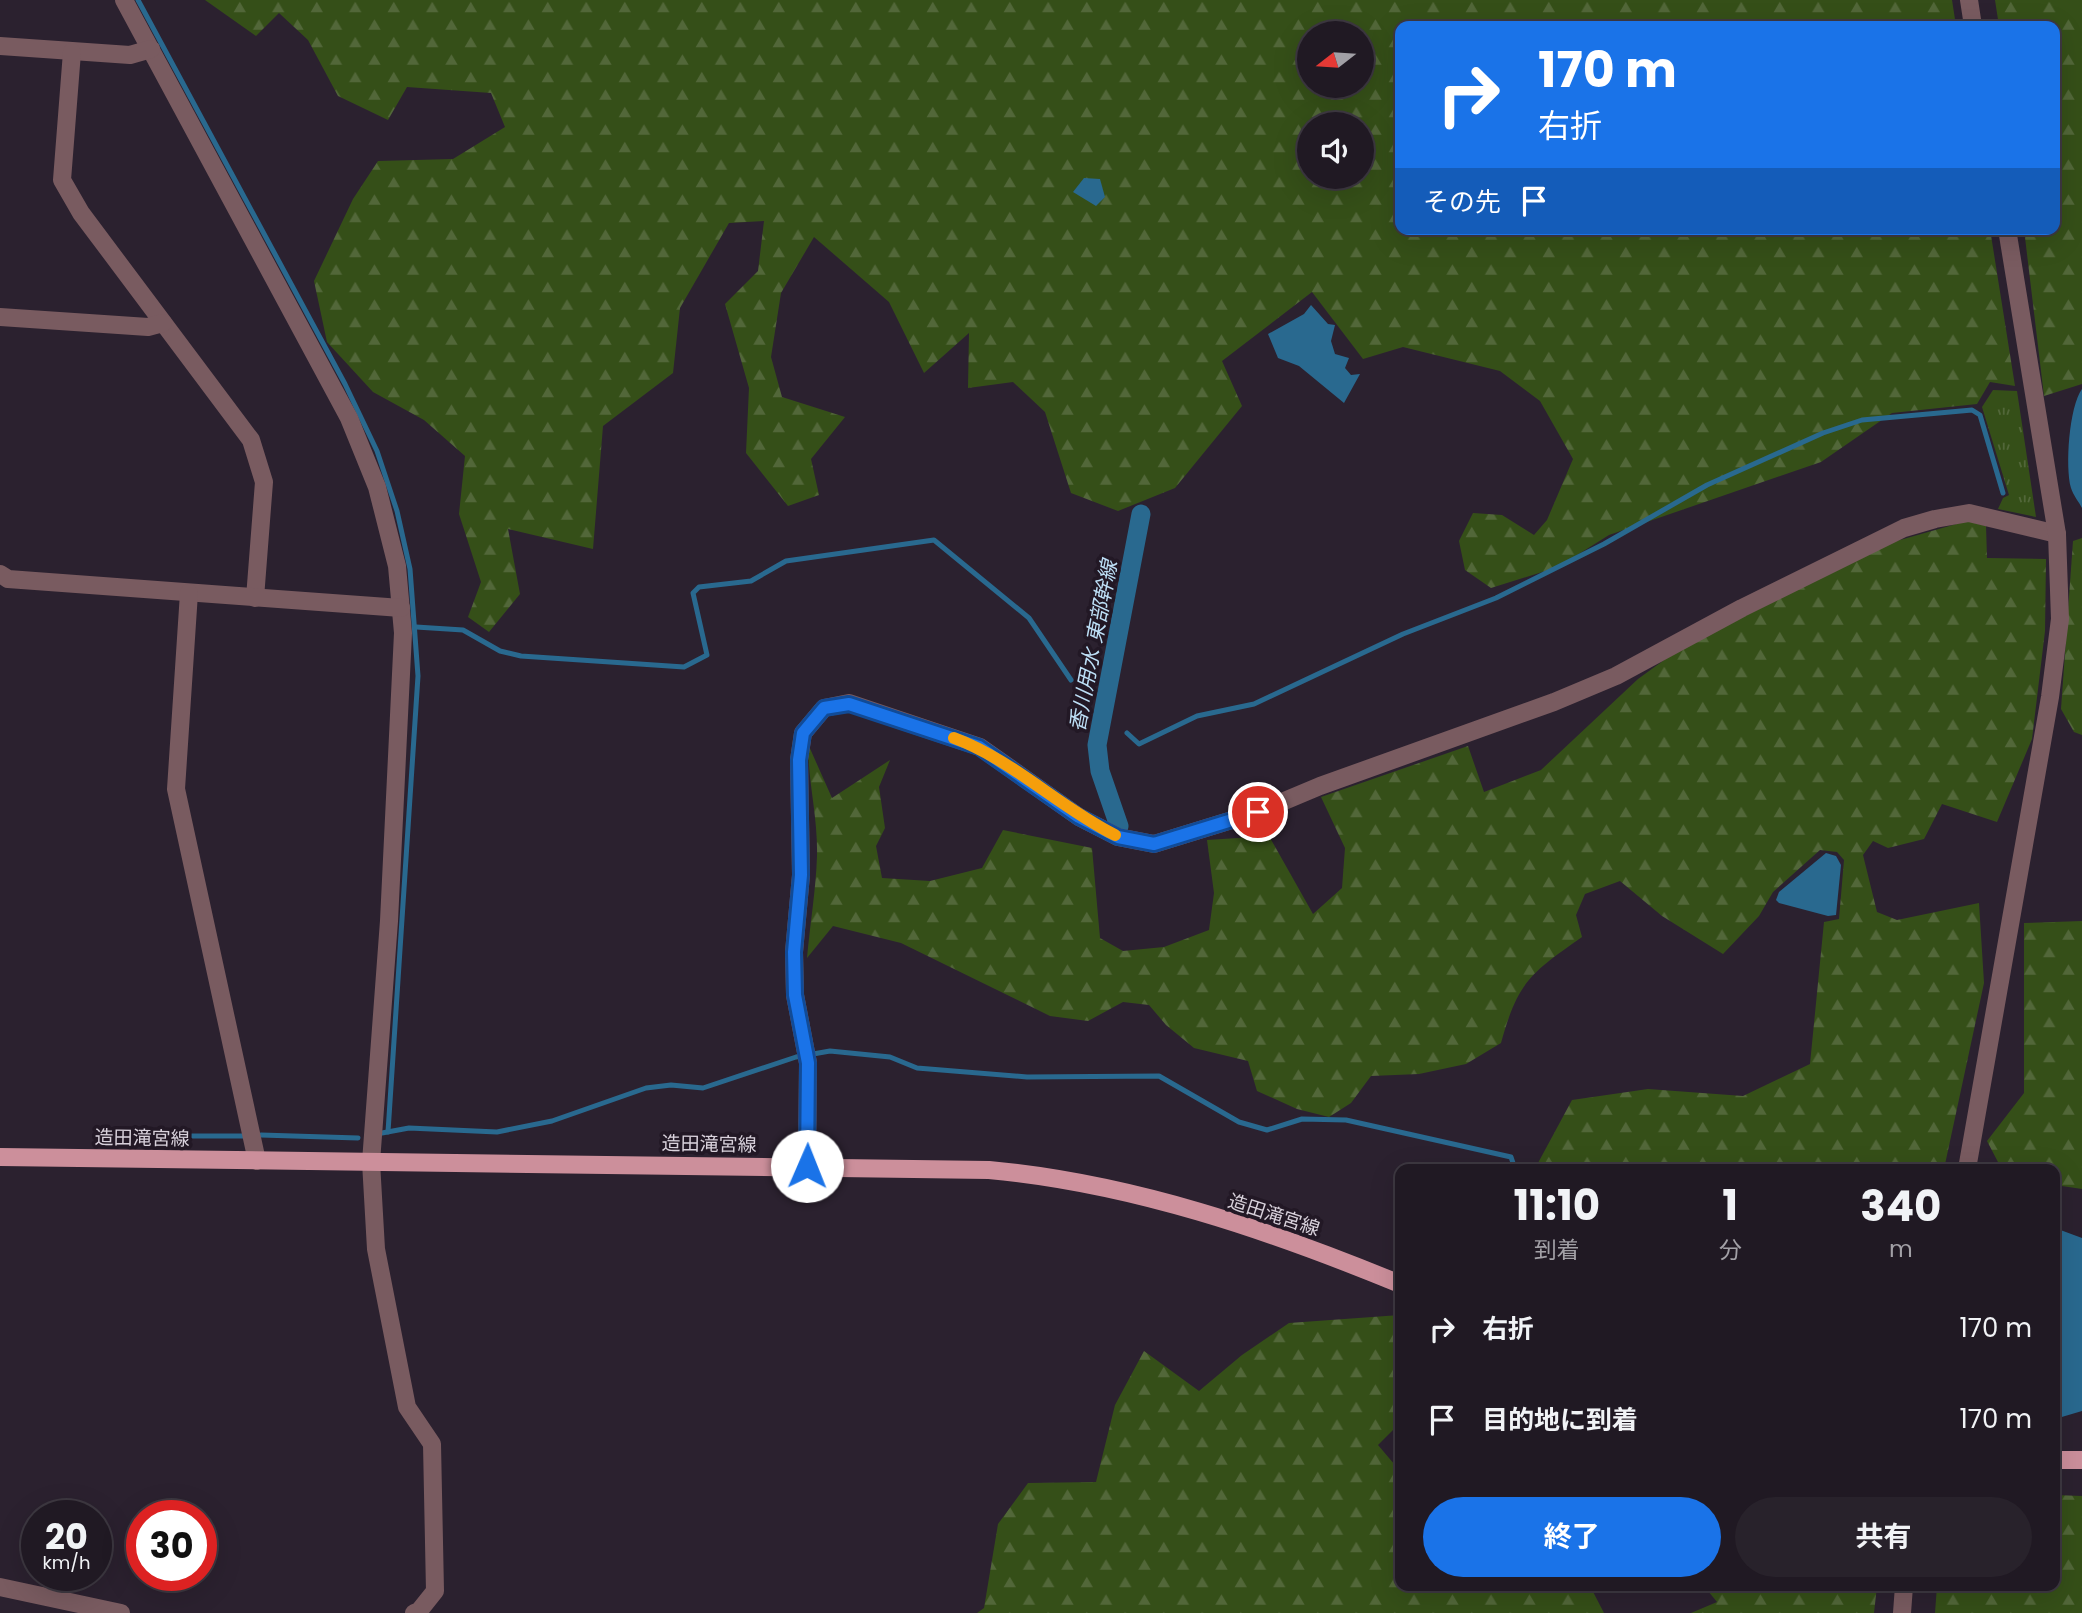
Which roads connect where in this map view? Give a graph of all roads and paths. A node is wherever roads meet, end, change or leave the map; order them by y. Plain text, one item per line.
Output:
1 (124, 0) edge
2 (1969, 0) edge
3 (1972, 21) edge
4 (0, 46) edge
5 (150, 49) junction
6 (72, 52) junction
7 (2008, 235) edge
8 (0, 317) edge
9 (163, 323) junction
10 (2057, 534) junction
11 (0, 574) edge
12 (189, 593) junction
13 (255, 598) junction
14 (401, 608) junction
15 (0, 1157) edge
16 (257, 1161) junction
17 (371, 1161) junction
18 (1968, 1164) edge
19 (807, 1166) junction
20 (1395, 1282) edge
21 (2060, 1460) edge
22 (2082, 1460) edge
23 (0, 1587) edge
24 (1904, 1591) edge
25 (121, 1613) edge
26 (414, 1613) edge
27 (1902, 1613) edge

1 - 5 street
2 - 3 street
4 - 6 street
5 - 6 street
5 - 14 street
6 - 9 street
7 - 10 street
8 - 9 street
9 - 13 street
10 - 18 street
10 - 19 street
11 - 12 street
12 - 13 street
12 - 16 street
13 - 14 street
14 - 17 street
15 - 16 main road, 造田滝宮線
16 - 17 main road, 造田滝宮線
17 - 19 main road, 造田滝宮線
17 - 26 street
19 - 20 main road, 造田滝宮線
21 - 22 main road
23 - 25 street
24 - 27 street

